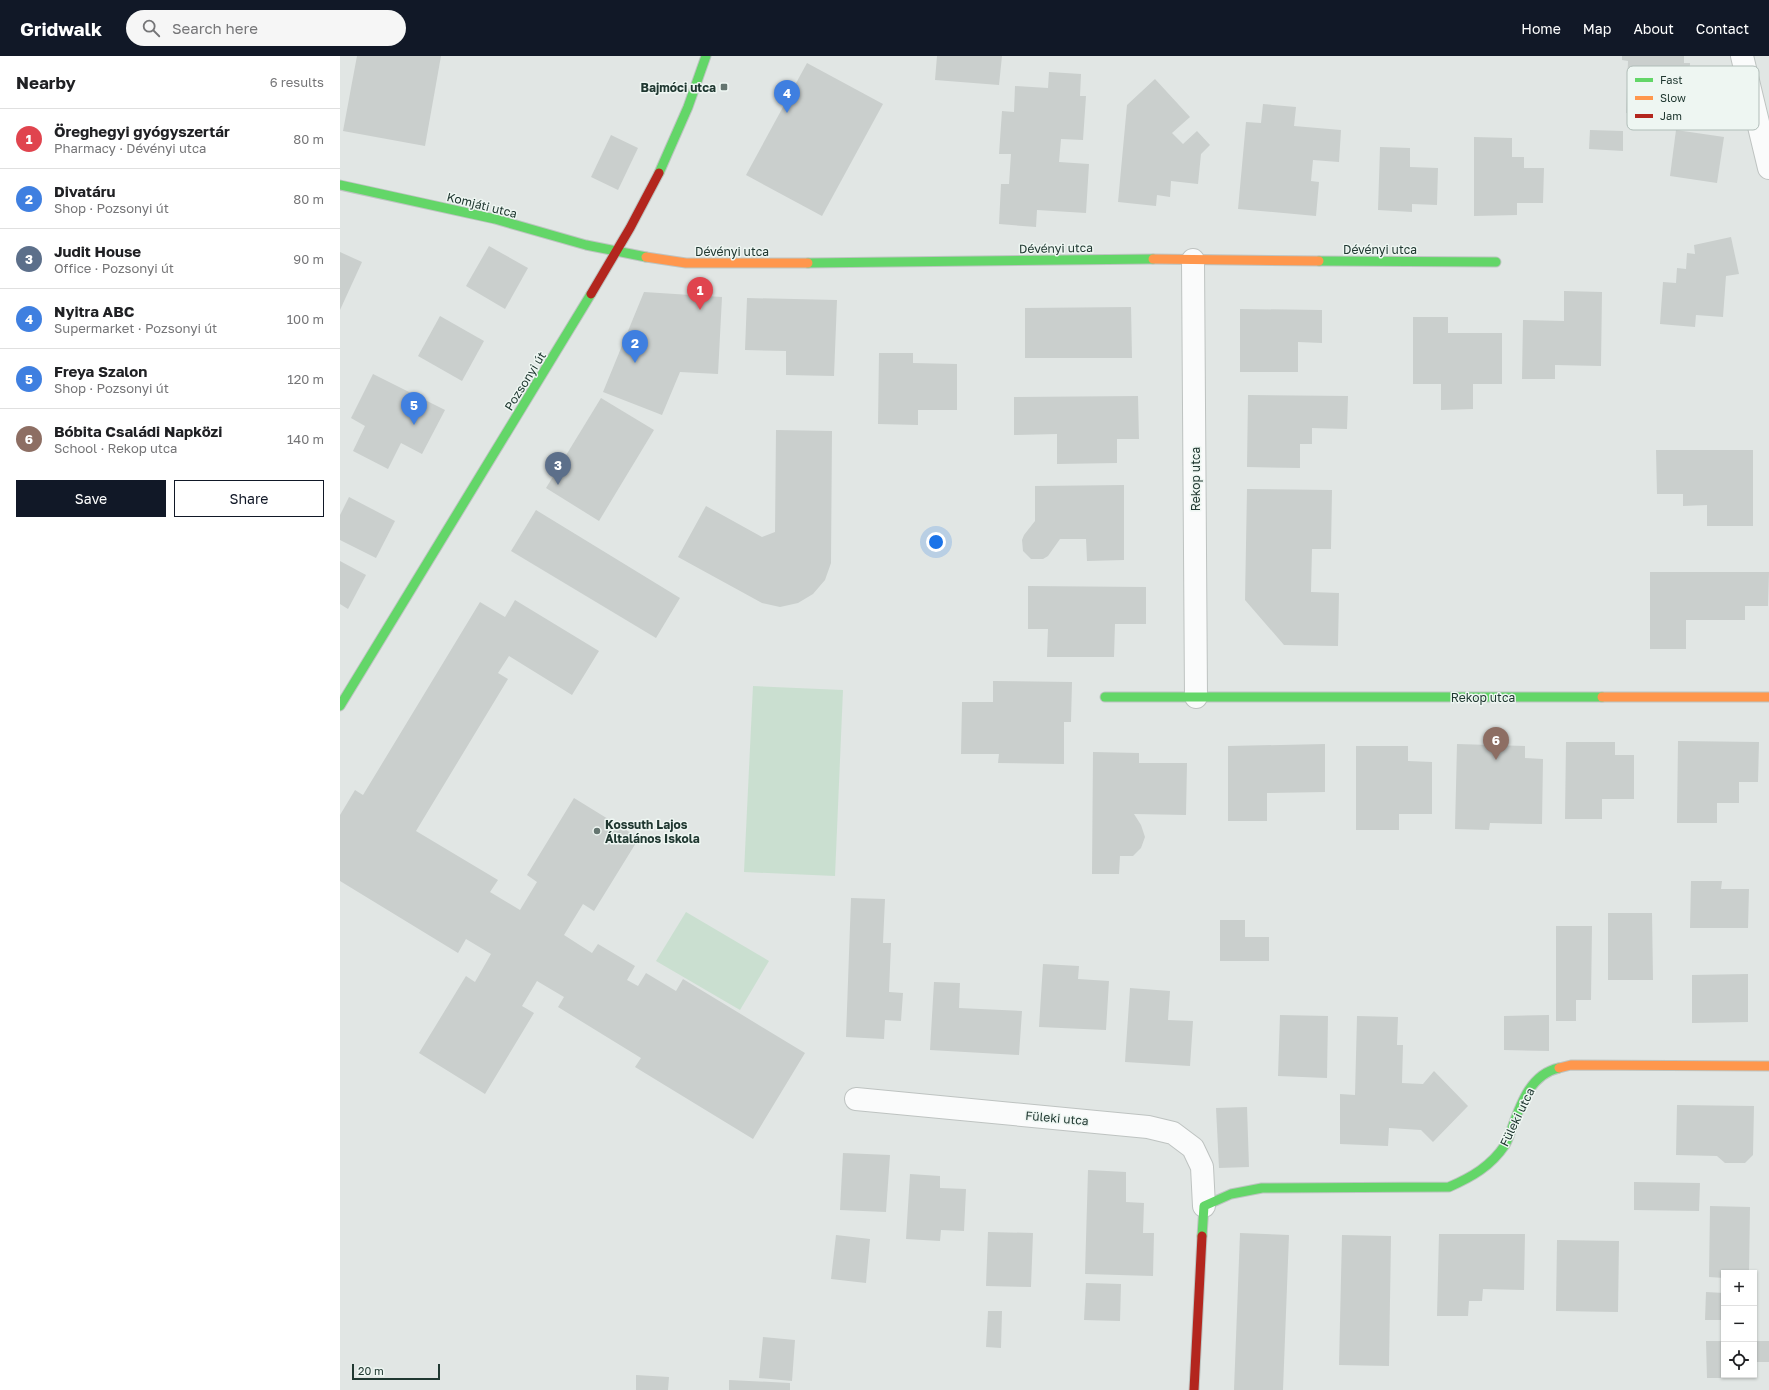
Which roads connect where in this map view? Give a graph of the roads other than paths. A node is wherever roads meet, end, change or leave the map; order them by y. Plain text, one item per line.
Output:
1 (706, 56) edge
2 (1742, 56) edge
3 (1744, 66) edge
4 (1759, 127) edge
5 (1769, 168) edge
6 (340, 185) edge
7 (617, 252) junction
8 (1193, 260) junction
9 (1496, 262) dead end
10 (1105, 697) dead end
11 (1196, 697) junction
12 (1769, 697) edge
13 (340, 706) edge
14 (1769, 1066) edge
15 (856, 1099) dead end
16 (1204, 1206) junction
17 (1194, 1390) edge

1 - 7 street, Pozsonyi út
2 - 3 street
4 - 5 street
6 - 7 street, Komjáti utca
7 - 8 street, Dévényi utca
7 - 13 street, Pozsonyi út
8 - 9 street, Dévényi utca
8 - 11 street, Rekop utca
10 - 11 street, Rekop utca
11 - 12 street, Rekop utca
14 - 16 street, Füleki utca
15 - 16 street, Füleki utca
16 - 17 street, Füleki utca

